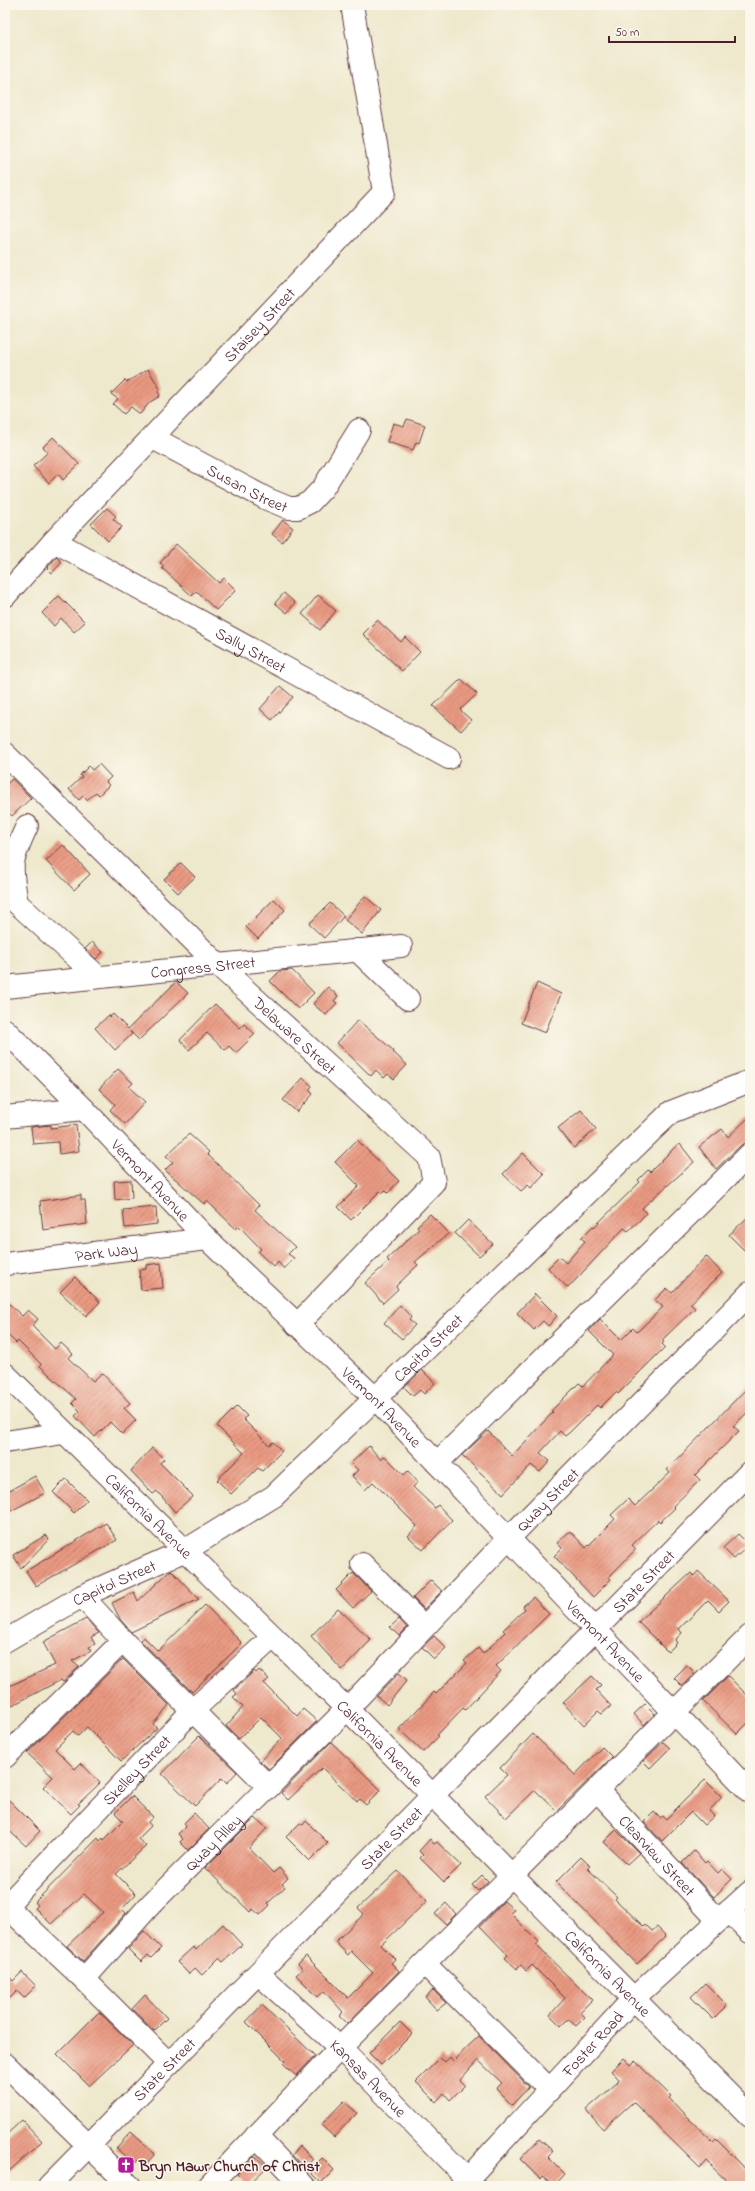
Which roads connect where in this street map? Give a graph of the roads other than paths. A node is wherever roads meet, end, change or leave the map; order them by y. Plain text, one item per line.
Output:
1 (352, 5) edge
2 (359, 430) dead end
3 (152, 438) junction
4 (54, 541) junction
5 (5, 596) edge
6 (5, 754) edge
7 (449, 758) dead end
8 (28, 826) dead end
9 (11, 896) edge
10 (401, 946) dead end
11 (358, 950) junction
12 (217, 964) junction
13 (98, 977) junction
14 (5, 987) edge
15 (408, 999) dead end
16 (5, 1030) edge
17 (750, 1081) edge
18 (84, 1109) junction
19 (5, 1117) edge
20 (750, 1154) edge
21 (207, 1239) junction
22 (5, 1264) edge
23 (750, 1293) edge
24 (297, 1325) junction
25 (5, 1374) edge
26 (376, 1398) junction
27 (63, 1433) junction
28 (5, 1442) edge
29 (437, 1463) junction
30 (750, 1472) edge
31 (509, 1538) junction
32 (186, 1550) junction
33 (362, 1564) dead end
34 (82, 1596) junction
35 (424, 1627) junction
36 (594, 1630) junction
37 (750, 1636) edge
38 (273, 1637) junction
39 (5, 1641) edge
40 (123, 1641) junction
41 (347, 1709) junction
42 (193, 1710) junction
43 (674, 1713) junction
44 (5, 1757) edge
45 (269, 1787) junction
46 (597, 1790) junction
47 (750, 1792) edge
48 (433, 1795) junction
49 (513, 1875) junction
50 (750, 1892) edge
51 (5, 1906) edge
52 (724, 1916) junction
53 (750, 1932) edge
54 (425, 1964) junction
55 (259, 1974) junction
56 (84, 1978) junction
57 (634, 1998) junction
58 (340, 2048) junction
59 (5, 2064) edge
60 (169, 2064) junction
61 (549, 2089) junction
62 (750, 2116) edge
63 (256, 2136) junction
64 (89, 2144) junction
65 (468, 2184) edge
66 (49, 2186) edge
67 (130, 2186) edge
68 (209, 2186) edge
69 (304, 2186) edge

1 - 3 street, Staisey Street
2 - 3 street, Susan Street
3 - 4 street, Staisey Street
4 - 5 street, Staisey Street
4 - 7 street, Sally Street
6 - 12 street, Delaware Street
8 - 9 street
9 - 13 street
10 - 11 street, Congress Street
11 - 12 street, Congress Street
11 - 15 street
12 - 13 street, Congress Street
12 - 24 street, Delaware Street
13 - 14 street, Congress Street
16 - 18 street, Vermont Avenue
17 - 26 street, Capitol Street
18 - 19 street
18 - 21 street, Vermont Avenue
20 - 29 street
21 - 22 street, Park Way
21 - 24 street, Vermont Avenue
23 - 31 street, Quay Street
24 - 26 street, Vermont Avenue
25 - 27 street, California Avenue
26 - 29 street, Vermont Avenue
26 - 32 street, Capitol Street
27 - 28 street
27 - 32 street, California Avenue
29 - 31 street, Vermont Avenue
30 - 36 street, State Street
31 - 35 street, Quay Street
31 - 36 street, Vermont Avenue
32 - 34 street, Capitol Street
32 - 38 street, California Avenue
33 - 35 street
34 - 39 street, Capitol Street
34 - 40 street
35 - 41 street, Quay Street
36 - 43 street, Vermont Avenue
36 - 48 street, State Street
37 - 43 street
38 - 41 street, California Avenue
38 - 42 street, Skelley Street
40 - 42 street
40 - 44 street
41 - 45 street, Quay Alley
41 - 48 street, California Avenue
42 - 45 street
42 - 51 street, Skelley Street
43 - 46 street
43 - 47 street, Vermont Avenue
45 - 56 street, Quay Alley
46 - 49 street
46 - 52 street, Clearview Street
48 - 49 street, California Avenue
48 - 55 street, State Street
49 - 54 street
49 - 57 street, California Avenue
50 - 52 street, Foster Road
51 - 56 street
52 - 53 street, Clearview Street
52 - 57 street, Foster Road
54 - 58 street
54 - 61 street
55 - 58 street, Kansas Avenue
55 - 60 street, State Street
56 - 60 street
57 - 61 street, Foster Road
57 - 62 street, California Avenue
58 - 63 street
58 - 65 street, Kansas Avenue
59 - 64 street
60 - 64 street, State Street
61 - 65 street, Foster Road
63 - 68 street
63 - 69 street
64 - 66 street, State Street
64 - 67 street

